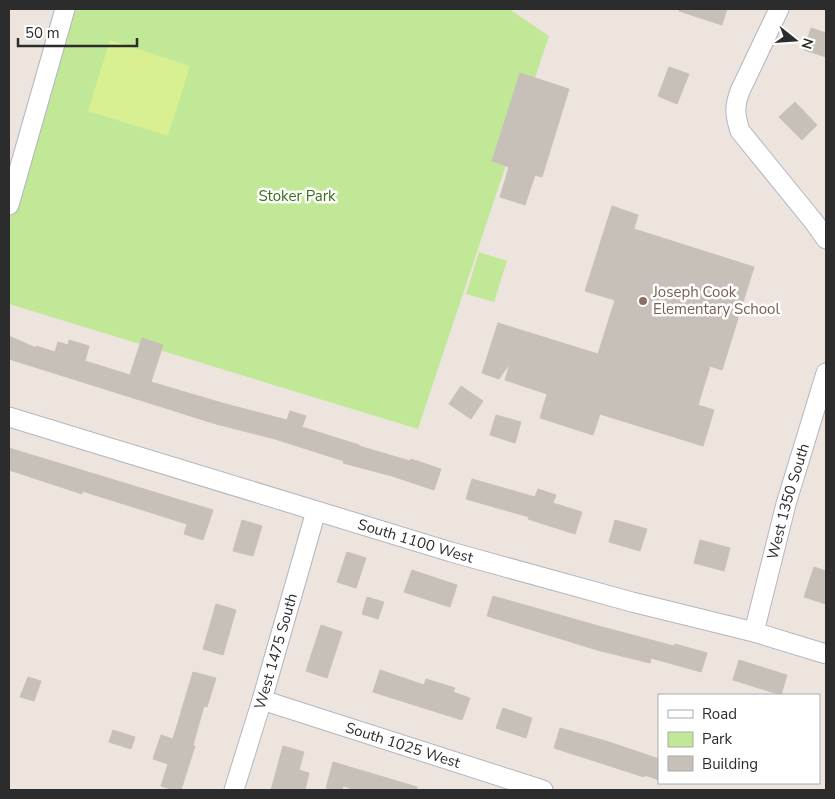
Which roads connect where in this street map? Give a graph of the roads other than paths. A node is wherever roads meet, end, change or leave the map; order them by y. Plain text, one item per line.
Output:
1 (66, 9) edge
2 (779, 9) edge
3 (9, 205) edge
4 (826, 239) edge
5 (826, 373) edge
6 (9, 417) edge
7 (316, 510) junction
8 (754, 632) junction
9 (826, 654) edge
10 (262, 700) junction
11 (234, 790) edge
12 (543, 790) edge

1 - 3 street
2 - 4 street
5 - 8 street, West 1350 South
6 - 7 street, South 1100 West
7 - 8 street, South 1100 West
7 - 10 street, West 1475 South
8 - 9 street, South 1100 West
10 - 11 street, West 1475 South
10 - 12 street, South 1025 West

